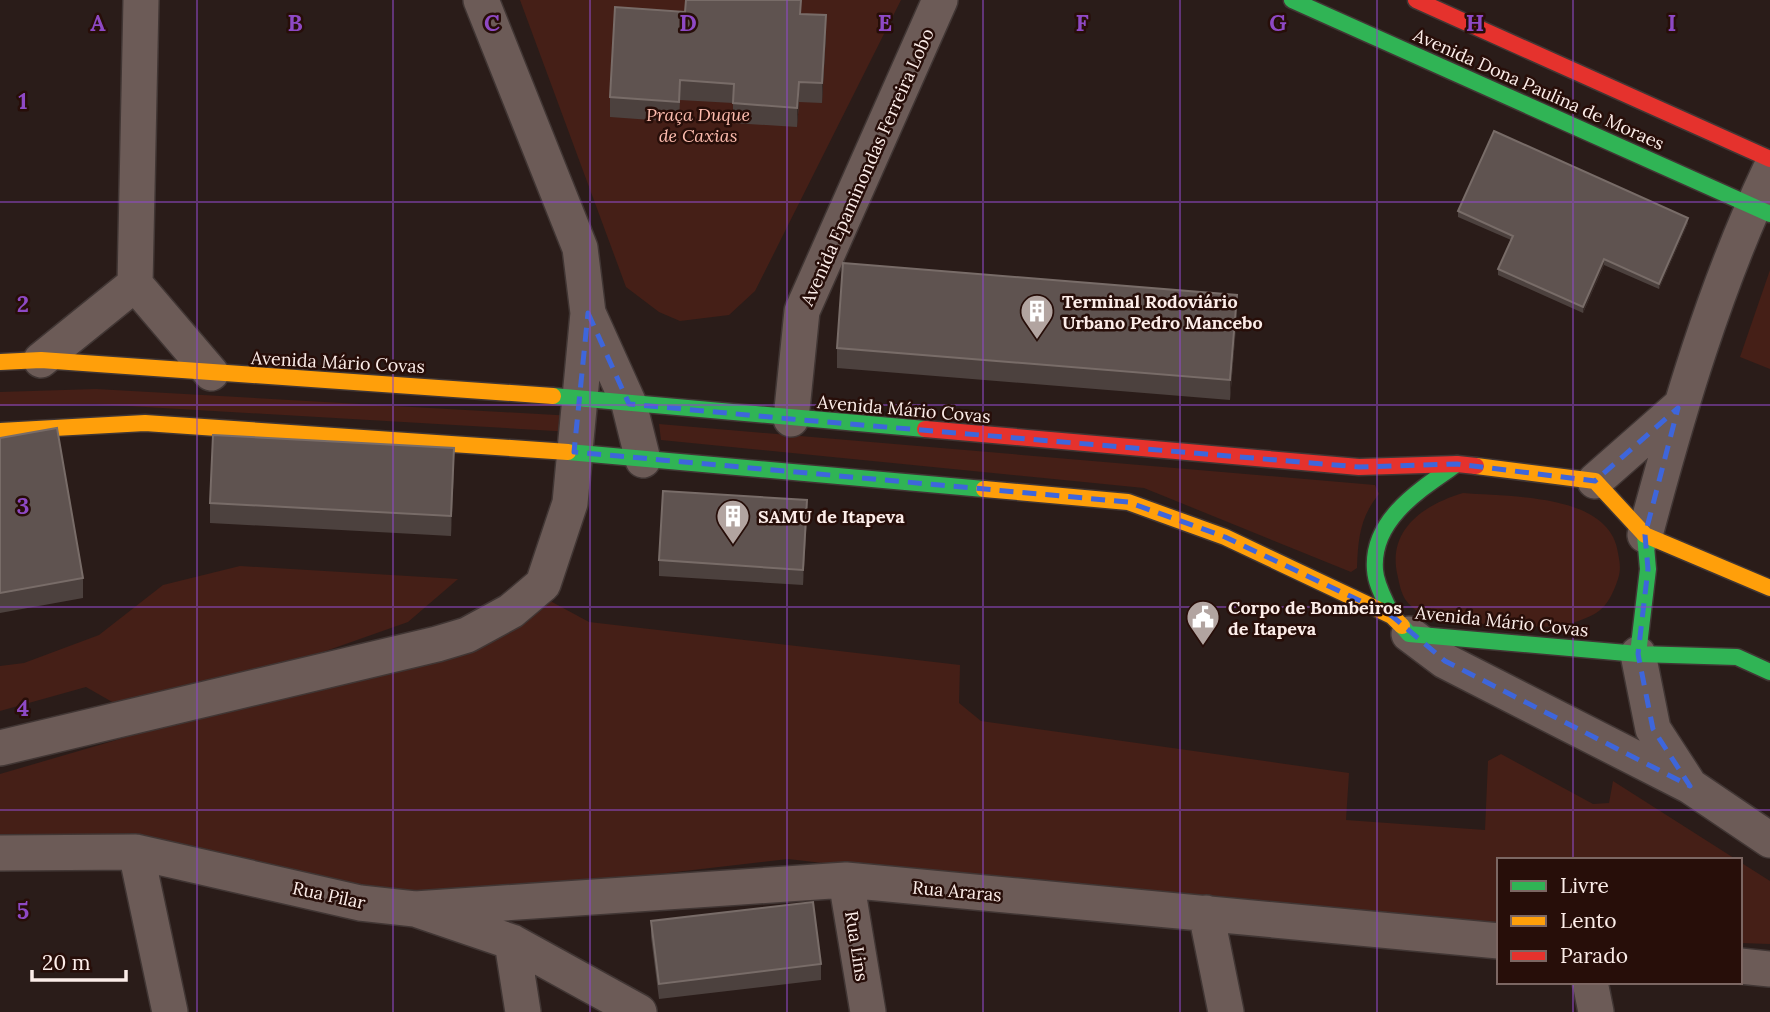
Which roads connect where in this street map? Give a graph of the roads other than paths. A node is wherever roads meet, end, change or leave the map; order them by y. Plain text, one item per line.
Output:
1 (141, 0) edge
2 (481, 0) edge
3 (940, 0) edge
4 (1292, 0) edge
5 (1432, 3) edge
6 (1770, 159) edge
7 (1770, 170) edge
8 (1761, 210) edge
9 (135, 284) junction
10 (589, 313) junction
11 (41, 360) junction
12 (0, 362) edge
13 (211, 373) junction
14 (580, 398) junction
15 (629, 404) junction
16 (1678, 408) junction
17 (791, 419) junction
18 (0, 430) edge
19 (574, 452) junction
20 (643, 460) junction
21 (1457, 464) junction
22 (1595, 481) junction
23 (1645, 535) junction
24 (1770, 588) edge
25 (1401, 625) junction
26 (1638, 653) junction
27 (1770, 672) edge
28 (0, 748) edge
29 (1690, 786) junction
30 (1770, 840) edge
31 (136, 852) junction
32 (0, 853) edge
33 (846, 880) junction
34 (415, 909) junction
35 (1206, 914) junction
36 (1497, 941) edge
37 (512, 942) junction
38 (1742, 966) edge
39 (1770, 969) edge
40 (1590, 984) edge
41 (170, 1012) edge
42 (523, 1012) edge
43 (639, 1012) edge
44 (868, 1012) edge
45 (1226, 1012) edge
46 (1596, 1012) edge

1 - 9 street
2 - 10 street
3 - 17 street, Avenida Epaminondas Ferreira Lobo
4 - 8 main road, Avenida Dona Paulina de Moraes
5 - 6 main road, Avenida Dona Paulina de Moraes
7 - 8 street
8 - 16 street
9 - 11 street
9 - 13 street
10 - 14 street
10 - 15 street
11 - 12 main road, Avenida Mário Covas
11 - 13 main road, Avenida Mário Covas
13 - 14 main road, Avenida Mário Covas
14 - 15 main road, Avenida Mário Covas
14 - 19 street
15 - 17 main road, Avenida Mário Covas
15 - 20 street
16 - 22 street
16 - 23 street
17 - 21 main road, Avenida Mário Covas
18 - 19 main road, Avenida Mário Covas
19 - 20 main road, Avenida Mário Covas
19 - 28 street
20 - 25 main road, Avenida Mário Covas
21 - 22 main road, Avenida Mário Covas
21 - 25 main road
22 - 23 main road
23 - 24 main road
23 - 26 main road
25 - 26 main road, Avenida Mário Covas
25 - 29 street
26 - 27 main road, Avenida Mário Covas
26 - 29 street
29 - 30 street
31 - 32 street, Rua Pilar
31 - 34 street, Rua Pilar
31 - 41 street
33 - 34 street, Rua Araras
33 - 35 street, Rua Araras
33 - 44 street, Rua Lins
34 - 37 street, Rua Pilar
35 - 36 street, Rua Araras
35 - 45 street
37 - 42 street
37 - 43 street, Rua Pilar
38 - 39 street
40 - 46 street

